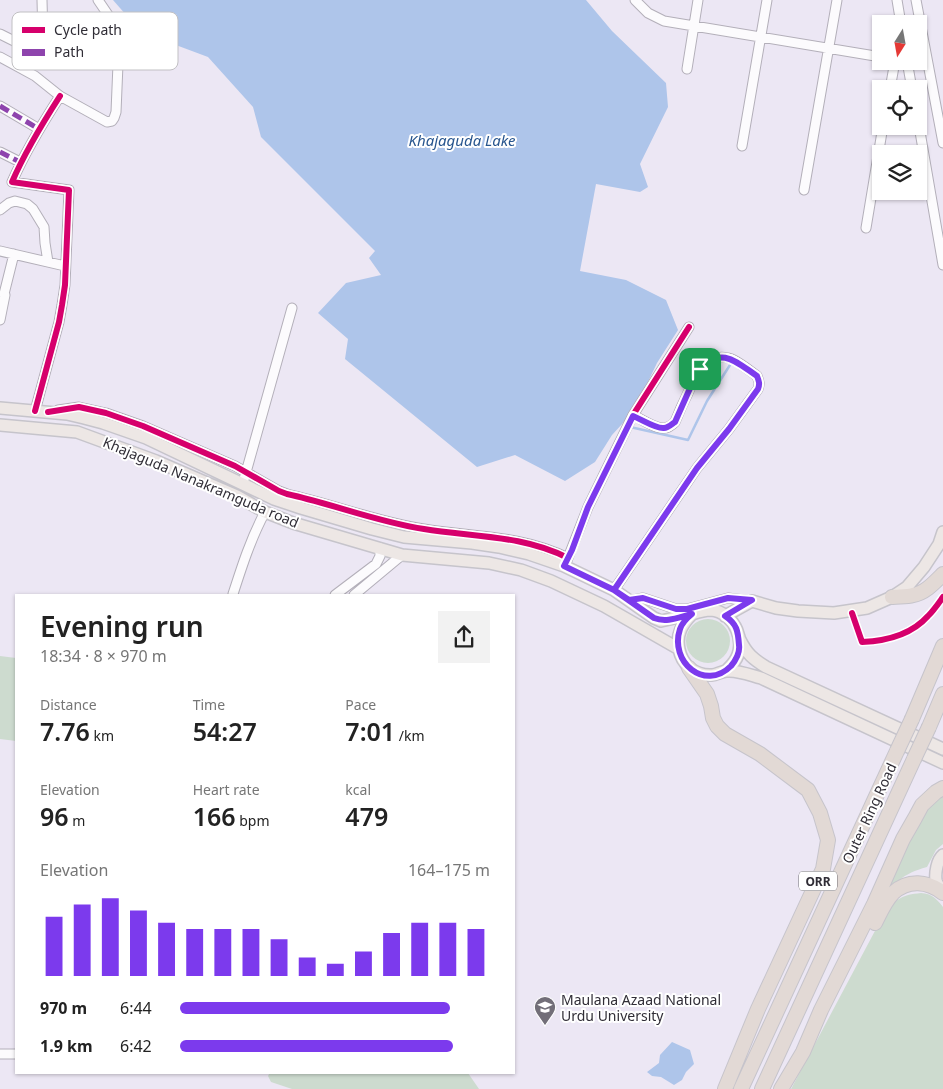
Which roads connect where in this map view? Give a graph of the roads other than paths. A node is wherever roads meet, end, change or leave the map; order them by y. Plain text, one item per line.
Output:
1 (98, 0) edge
2 (635, 0) edge
3 (698, 0) edge
4 (767, 0) edge
5 (837, 0) edge
6 (897, 0) edge
7 (916, 0) edge
8 (106, 12) edge
9 (900, 15) edge
10 (694, 26) junction
11 (0, 34) edge
12 (760, 37) junction
13 (12, 40) edge
14 (829, 49) junction
15 (872, 56) edge
16 (0, 57) edge
17 (12, 64) edge
18 (687, 69) dead end
19 (24, 70) edge
20 (118, 70) edge
21 (60, 96) junction
22 (0, 106) edge
23 (39, 129) junction
24 (882, 135) edge
25 (921, 135) edge
26 (943, 143) edge
27 (742, 146) dead end
28 (0, 152) edge
29 (20, 162) junction
30 (804, 190) dead end
31 (0, 210) edge
32 (866, 228) dead end
33 (941, 243) edge
34 (0, 251) edge
35 (14, 254) junction
36 (48, 262) junction
37 (943, 265) edge
38 (65, 266) junction
39 (2, 293) edge
40 (292, 308) dead end
41 (0, 320) edge
42 (689, 327) dead end
43 (0, 408) edge
44 (35, 411) junction
45 (633, 416) junction
46 (0, 425) edge
47 (244, 478) junction
48 (265, 512) junction
49 (943, 532) edge
50 (380, 548) junction
51 (402, 555) junction
52 (566, 562) junction
53 (943, 574) edge
54 (614, 590) junction
55 (233, 594) edge
56 (336, 594) edge
57 (355, 594) edge
58 (892, 597) junction
59 (629, 600) junction
60 (752, 600) junction
61 (692, 614) junction
62 (725, 616) junction
63 (738, 636) junction
64 (943, 646) edge
65 (679, 649) junction
66 (689, 668) junction
67 (726, 671) junction
68 (943, 694) edge
69 (943, 749) edge
70 (943, 764) edge
71 (943, 788) edge
72 (943, 855) edge
73 (943, 893) edge
74 (803, 1052) junction
75 (0, 1054) edge
76 (15, 1054) edge
77 (727, 1085) edge
78 (742, 1088) edge
79 (762, 1089) edge
80 (781, 1089) edge

1 - 8 street
2 - 10 street
3 - 10 street
4 - 12 street
5 - 14 street
6 - 9 street
7 - 26 street
10 - 12 street
10 - 18 street
11 - 13 street
12 - 14 street
12 - 27 street
14 - 15 street
14 - 30 street
16 - 17 street
19 - 21 street
20 - 21 street
21 - 23 street
22 - 23 street
23 - 29 street
24 - 32 street
25 - 33 street
28 - 29 street
29 - 38 street
31 - 36 street
33 - 37 street
34 - 35 street
35 - 36 street
35 - 39 street
36 - 38 street
38 - 44 street
39 - 41 street
40 - 47 street
42 - 45 street
43 - 44 main road, Khajaguda Nanakramguda road
44 - 47 main road, Khajaguda Nanakramguda road
45 - 52 street
45 - 54 street
46 - 48 main road, Khajaguda Nanakramguda road
47 - 52 main road, Khajaguda Nanakramguda road
48 - 50 main road, Khajaguda Nanakramguda road
48 - 55 street
49 - 58 main road
50 - 51 main road, Khajaguda Nanakramguda road
50 - 56 street
51 - 57 street
51 - 65 main road, Khajaguda Nanakramguda road
52 - 54 main road, Khajaguda Nanakramguda road
53 - 58 highway
54 - 59 main road, Khajaguda Nanakramguda road
58 - 60 main road
59 - 60 street
59 - 61 main road, Khajaguda Nanakramguda road
60 - 62 main road
61 - 62 main road
61 - 65 main road
62 - 63 main road
63 - 67 main road
63 - 69 main road
64 - 78 highway, Outer Ring Road / ORR, bridge
65 - 66 main road
66 - 67 main road
66 - 77 highway, ORR
67 - 70 main road
68 - 79 highway, Outer Ring Road / ORR, bridge
71 - 74 highway
72 - 73 main road
73 - 74 highway
74 - 80 highway
75 - 76 street

